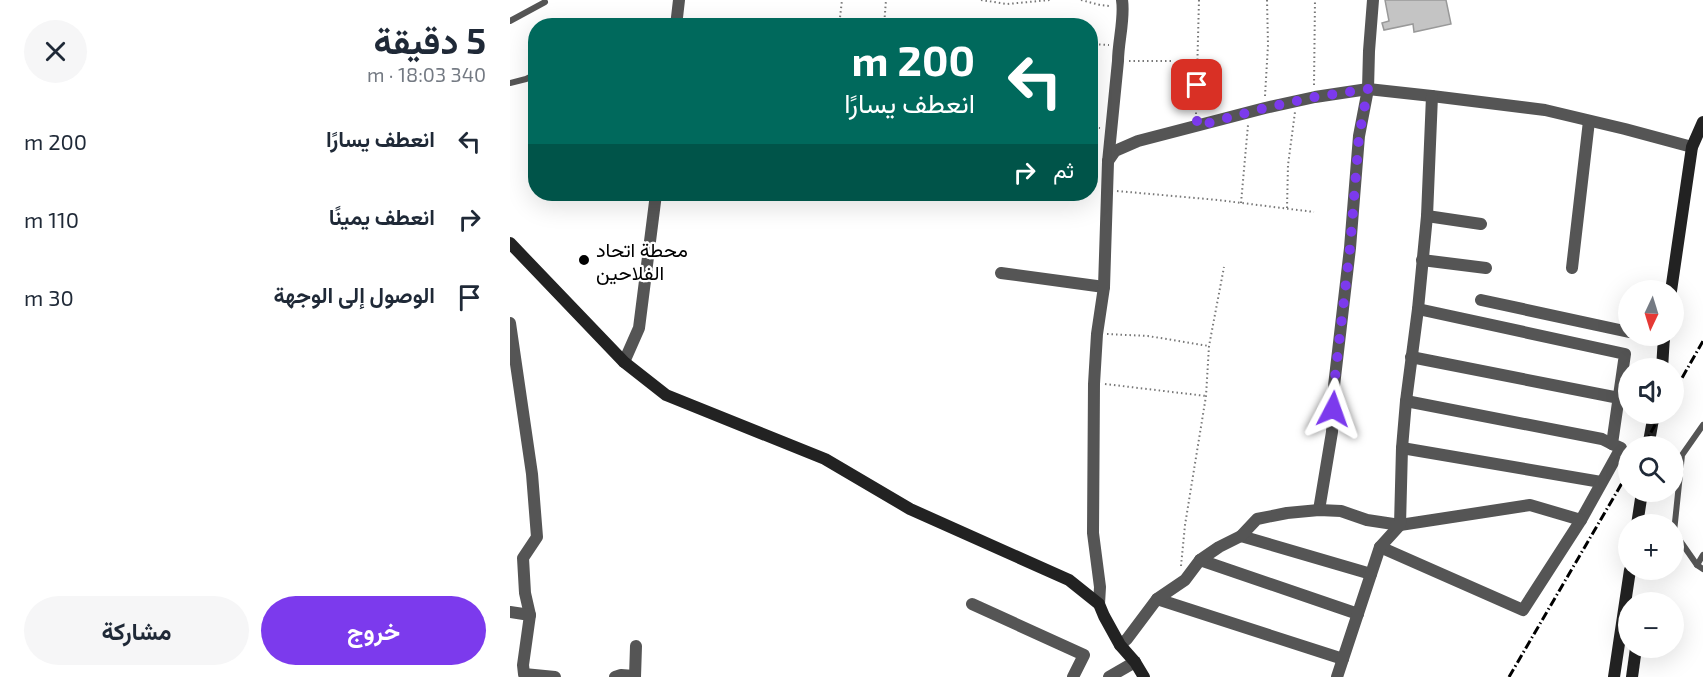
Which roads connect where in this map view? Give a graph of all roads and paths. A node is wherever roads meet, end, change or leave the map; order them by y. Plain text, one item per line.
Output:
1 (679, 0) edge
2 (842, 0) edge
3 (886, 0) edge
4 (981, 0) edge
5 (1050, 0) edge
6 (1081, 0) edge
7 (1199, 0) edge
8 (1267, 0) edge
9 (1315, 0) edge
10 (1373, 0) edge
11 (545, 2) dead end
12 (1122, 4) edge
13 (677, 18) edge
14 (840, 18) edge
15 (885, 18) edge
16 (510, 21) edge
17 (1098, 44) edge
18 (1118, 45) junction
19 (1118, 61) junction
20 (1171, 61) dead end
21 (528, 78) edge
22 (510, 83) edge
23 (1368, 89) junction
24 (1432, 96) junction
25 (1315, 97) junction
26 (1295, 101) junction
27 (1265, 108) junction
28 (1247, 112) junction
29 (1589, 121) junction
30 (1703, 122) edge
31 (1197, 126) junction
32 (1692, 147) junction
33 (1108, 162) junction
34 (1108, 191) junction
35 (655, 201) edge
36 (1241, 203) junction
37 (1287, 208) junction
38 (1314, 212) dead end
39 (1426, 216) junction
40 (1481, 224) dead end
41 (510, 243) edge
42 (1422, 260) junction
43 (1224, 267) dead end
44 (1486, 268) dead end
45 (1572, 268) dead end
46 (1001, 273) dead end
47 (1673, 280) edge
48 (1104, 286) junction
49 (1480, 300) dead end
50 (1418, 309) junction
51 (510, 323) edge
52 (1618, 330) edge
53 (1097, 334) junction
54 (1209, 346) junction
55 (1411, 357) junction
56 (1624, 358) edge
57 (624, 362) junction
58 (1094, 384) junction
59 (1206, 396) junction
60 (1618, 398) edge
61 (1406, 401) junction
62 (1618, 405) edge
63 (1703, 426) edge
64 (1612, 444) junction
65 (1402, 448) junction
66 (1601, 482) junction
67 (1319, 510) junction
68 (1581, 520) junction
69 (1400, 525) junction
70 (1241, 536) junction
71 (1380, 546) junction
72 (1703, 555) edge
73 (1200, 560) junction
74 (1696, 564) junction
75 (1703, 569) edge
76 (1371, 574) junction
77 (1185, 580) junction
78 (1157, 599) junction
79 (972, 604) dead end
80 (1099, 604) junction
81 (510, 612) edge
82 (1359, 614) junction
83 (530, 615) junction
84 (1120, 645) junction
85 (636, 646) dead end
86 (1618, 658) edge
87 (1635, 658) edge
88 (1343, 659) junction
89 (1135, 662) junction
90 (524, 676) edge
91 (634, 676) edge
92 (555, 677) edge
93 (615, 677) edge
94 (1073, 677) edge
95 (1109, 677) edge
96 (1144, 677) edge
97 (1337, 677) edge
98 (1614, 677) edge
99 (1632, 677) edge

1 - 13 street
2 - 14 path
3 - 15 path
4 - 5 path
6 - 12 path
7 - 31 path
8 - 27 path
9 - 25 path
10 - 23 street
11 - 16 lane
12 - 18 street
17 - 18 path
18 - 19 street
19 - 20 path
19 - 33 street
21 - 22 lane
23 - 24 street
23 - 25 street
23 - 67 street
24 - 29 street
24 - 39 street
25 - 26 street
26 - 27 street
26 - 37 path
27 - 28 street
28 - 31 street
28 - 36 path
29 - 32 street
29 - 45 street
30 - 32 street
31 - 33 street
32 - 47 street
33 - 34 street
34 - 36 path
34 - 48 street
35 - 57 street
36 - 37 path
37 - 38 path
39 - 40 street
39 - 42 street
41 - 57 street
42 - 44 street
42 - 50 street
43 - 54 path
46 - 48 street
48 - 53 street
49 - 52 street
50 - 55 street
50 - 56 street
51 - 83 street
53 - 54 path
53 - 58 street
54 - 59 path
55 - 60 street
55 - 61 street
57 - 80 street
58 - 59 path
58 - 80 street
59 - 77 path
61 - 64 street
61 - 65 street
62 - 64 street
63 - 74 lane
64 - 66 street
65 - 66 street
65 - 69 street
66 - 68 street
67 - 69 street
67 - 70 street
68 - 69 street
68 - 71 street
69 - 71 street
70 - 73 street
70 - 76 street
71 - 76 street
72 - 74 lane
73 - 77 street
73 - 82 street
74 - 75 lane
76 - 82 street
77 - 78 street
78 - 84 street
78 - 88 street
79 - 94 street
80 - 84 street
81 - 83 street
82 - 88 street
83 - 90 street
84 - 89 street
85 - 91 street
86 - 98 street
87 - 99 street
88 - 97 street
89 - 95 street
89 - 96 street
90 - 92 street
91 - 93 street

